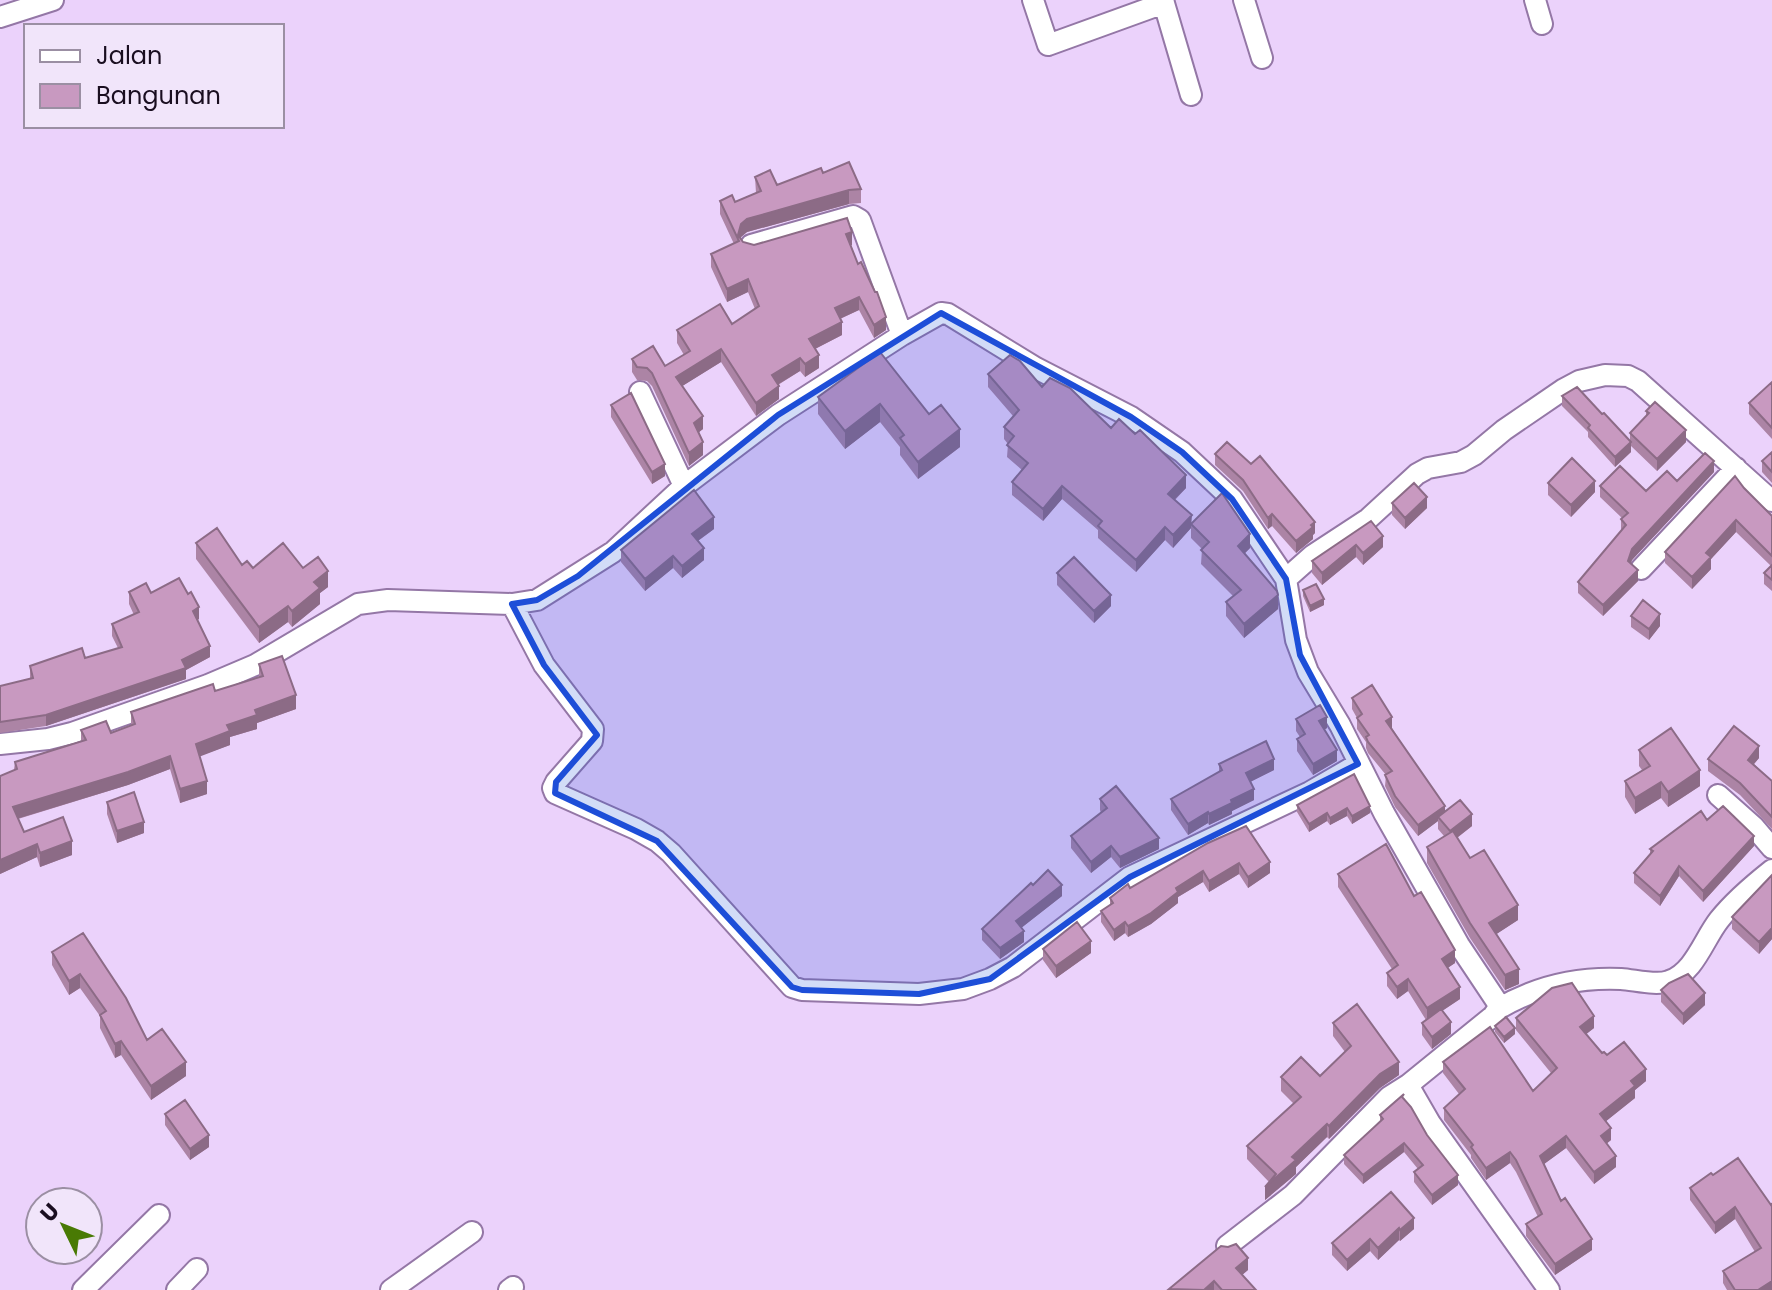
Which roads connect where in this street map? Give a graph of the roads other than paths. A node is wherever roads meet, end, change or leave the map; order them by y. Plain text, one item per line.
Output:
1 (53, 0) edge
2 (1033, 0) edge
3 (1244, 0) edge
4 (1535, 0) edge
5 (1164, 2) edge
6 (0, 17) edge
7 (1542, 24) dead end
8 (1262, 58) dead end
9 (1191, 95) dead end
10 (751, 245) edge
11 (902, 335) junction
12 (640, 392) dead end
13 (1736, 468) junction
14 (684, 486) junction
15 (1772, 501) edge
16 (1641, 569) edge
17 (1286, 579) junction
18 (512, 604) junction
19 (0, 744) edge
20 (1358, 764) junction
21 (1718, 795) dead end
22 (1772, 848) edge
23 (1772, 870) edge
24 (1498, 1009) junction
25 (1408, 1085) junction
26 (159, 1215) dead end
27 (472, 1232) dead end
28 (1227, 1246) edge
29 (197, 1269) dead end
30 (83, 1290) edge
31 (177, 1290) edge
32 (391, 1290) edge
33 (1549, 1290) edge

1 - 6 street
2 - 5 street
3 - 8 street
4 - 7 street
5 - 9 street
10 - 11 street
11 - 14 street
11 - 17 street
12 - 14 street
13 - 15 street
13 - 16 street
13 - 17 street
14 - 18 street
17 - 20 street
18 - 19 street
18 - 20 street
20 - 24 street
21 - 22 street
23 - 24 street
24 - 25 street
25 - 28 street
25 - 33 street
26 - 30 street
27 - 32 street
29 - 31 street

